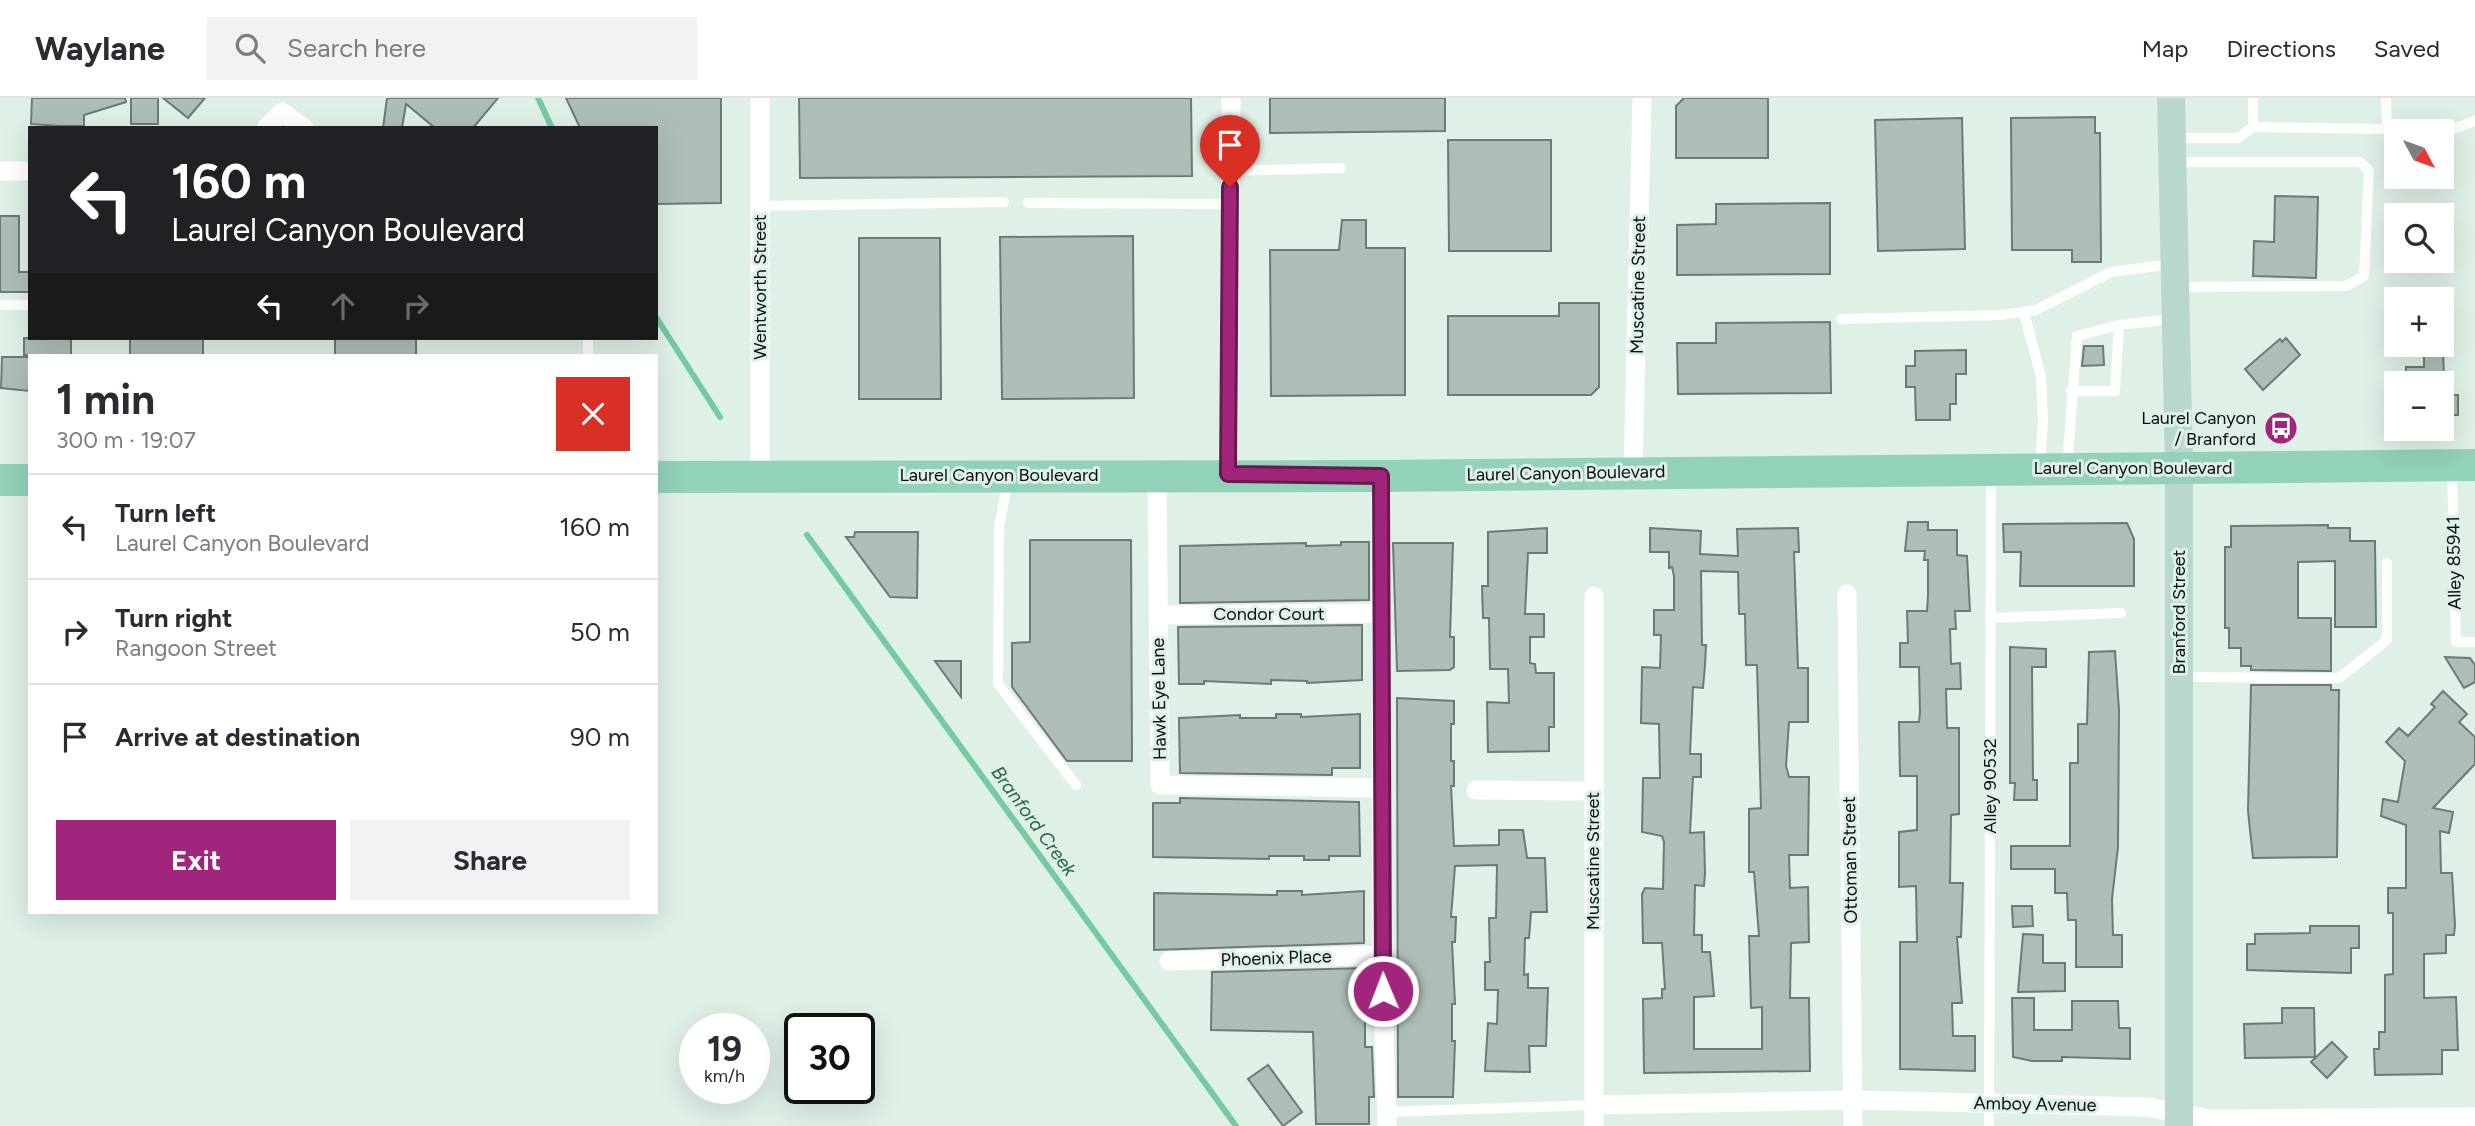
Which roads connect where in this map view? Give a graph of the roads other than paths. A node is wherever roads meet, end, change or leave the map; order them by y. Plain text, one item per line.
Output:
1 (760, 98) edge
2 (1231, 98) edge
3 (1643, 98) edge
4 (2171, 98) edge
5 (2253, 98) edge
6 (2386, 98) edge
7 (286, 105) edge
8 (2387, 119) edge
9 (2475, 121) edge
10 (268, 126) edge
11 (302, 126) edge
12 (2253, 127) junction
13 (2454, 129) edge
14 (2384, 130) edge
15 (2170, 150) junction
16 (1341, 168) dead end
17 (0, 171) edge
18 (28, 171) edge
19 (1230, 171) junction
20 (1004, 202) dead end
21 (1028, 203) dead end
22 (1230, 204) junction
23 (760, 206) junction
24 (2173, 276) junction
25 (0, 305) edge
26 (28, 305) edge
27 (2024, 312) junction
28 (1841, 319) dead end
29 (2174, 319) junction
30 (2119, 325) junction
31 (2071, 391) junction
32 (2463, 465) edge
33 (2179, 468) junction
34 (1991, 469) junction
35 (2053, 469) junction
36 (1633, 471) junction
37 (1157, 474) junction
38 (1228, 474) junction
39 (1009, 475) junction
40 (1381, 476) junction
41 (658, 477) edge
42 (760, 477) junction
43 (0, 480) edge
44 (28, 480) edge
45 (2387, 564) dead end
46 (1847, 594) dead end
47 (1594, 596) dead end
48 (1380, 613) junction
49 (2121, 613) dead end
50 (1158, 615) junction
51 (1990, 618) junction
52 (2475, 642) edge
53 (2178, 677) junction
54 (1076, 785) dead end
55 (1382, 788) junction
56 (1476, 790) dead end
57 (1593, 790) junction
58 (1382, 955) junction
59 (1169, 961) dead end
60 (1852, 1100) junction
61 (1989, 1103) junction
62 (1595, 1105) junction
63 (2475, 1117) edge
64 (1387, 1119) edge
65 (2179, 1120) edge
66 (2342, 1122) edge
67 (1594, 1126) edge
68 (1853, 1126) edge
69 (1989, 1126) edge

1 - 23 street, Wentworth Street
2 - 19 street
3 - 36 street, Muscatine Street
4 - 15 main road, Branford Street
5 - 12 lane
6 - 8 lane
7 - 10 street
7 - 11 street
9 - 13 lane
12 - 14 lane
12 - 15 lane
15 - 24 main road, Branford Street
15 - 24 lane
16 - 19 lane
17 - 18 street
19 - 22 street
20 - 23 lane
21 - 22 lane
22 - 38 street
23 - 42 street, Wentworth Street
24 - 27 lane
24 - 29 main road, Branford Street
25 - 26 lane
27 - 28 lane
27 - 35 lane
29 - 30 lane
29 - 33 main road, Branford Street
30 - 31 lane
30 - 31 lane
31 - 35 lane
32 - 33 main road, Laurel Canyon Boulevard
32 - 52 lane, Alley 85941
33 - 35 main road, Laurel Canyon Boulevard
33 - 53 main road, Branford Street
34 - 35 main road, Laurel Canyon Boulevard
34 - 36 main road, Laurel Canyon Boulevard
34 - 51 lane, Alley 90532
36 - 40 main road, Laurel Canyon Boulevard
37 - 38 main road, Laurel Canyon Boulevard
37 - 39 main road, Laurel Canyon Boulevard
37 - 50 street, Hawk Eye Lane
38 - 40 main road, Laurel Canyon Boulevard
39 - 42 main road, Laurel Canyon Boulevard
39 - 54 lane
40 - 48 street
41 - 42 main road, Laurel Canyon Boulevard
43 - 44 main road
45 - 53 lane
46 - 60 street, Ottoman Street
47 - 57 street, Muscatine Street
48 - 50 street, Condor Court
48 - 55 street
49 - 51 lane
50 - 55 street, Hawk Eye Lane
51 - 61 lane, Alley 90532
53 - 65 main road, Branford Street
55 - 58 street
56 - 57 street
57 - 62 street, Muscatine Street
58 - 59 street, Phoenix Place
58 - 64 street
60 - 61 street, Amboy Avenue
60 - 62 street, Amboy Avenue
60 - 68 street, Ottoman Street
61 - 65 street, Amboy Avenue
61 - 69 lane, Alley 90532
62 - 64 lane
62 - 67 street, Muscatine Street
63 - 66 street, Amboy Avenue
65 - 66 street, Amboy Avenue

